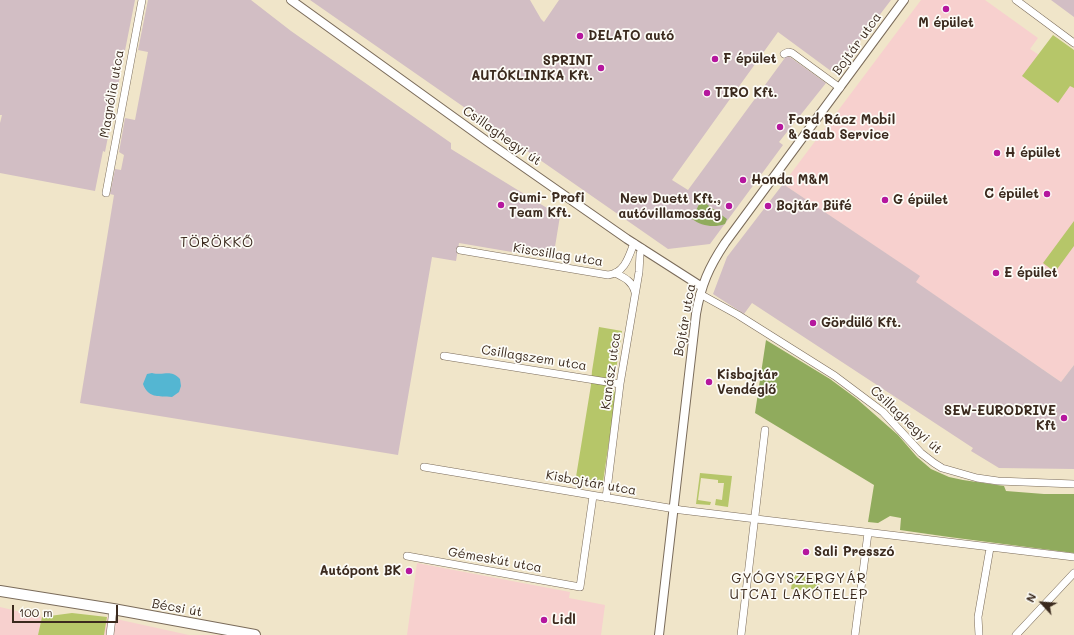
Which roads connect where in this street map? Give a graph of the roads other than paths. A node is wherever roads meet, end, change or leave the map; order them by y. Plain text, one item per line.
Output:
1 (142, 0) edge
2 (291, 0) edge
3 (904, 0) edge
4 (1016, 0) edge
5 (1074, 43) edge
6 (784, 54) dead end
7 (840, 88) junction
8 (106, 193) dead end
9 (634, 243) junction
10 (642, 248) junction
11 (460, 250) dead end
12 (615, 274) junction
13 (701, 290) junction
14 (635, 292) junction
15 (444, 356) dead end
16 (620, 384) junction
17 (765, 430) dead end
18 (424, 467) dead end
19 (1074, 484) edge
20 (593, 496) junction
21 (606, 498) junction
22 (673, 509) junction
23 (754, 520) junction
24 (868, 533) junction
25 (990, 548) junction
26 (407, 556) dead end
27 (1074, 557) edge
28 (1074, 573) edge
29 (0, 591) edge
30 (113, 609) junction
31 (110, 635) edge
32 (255, 635) edge
33 (659, 635) edge
34 (741, 635) edge
35 (855, 635) edge
36 (979, 635) edge
37 (1016, 635) edge

1 - 8 street, Magnólia utca
2 - 9 street, Csillaghegyi út
3 - 7 street, Bojtár utca
4 - 5 street
6 - 7 street
7 - 13 street, Bojtár utca
9 - 10 street, Csillaghegyi út
9 - 12 street, Kiscsillag utca
10 - 13 street, Csillaghegyi út
10 - 14 street, Kanász utca
11 - 12 street, Kiscsillag utca
12 - 14 street
13 - 19 street, Csillaghegyi út
13 - 22 street, Bojtár utca
14 - 16 street, Kanász utca
15 - 16 street, Csillagszem utca
16 - 21 street, Kanász utca
17 - 23 street
18 - 20 street, Kisbojtár utca
20 - 21 street, Kisbojtár utca
20 - 26 street, Gémeskút utca
21 - 22 street, Kisbojtár utca
22 - 23 street, Kisbojtár utca
22 - 33 street, Bojtár utca
23 - 24 street, Kisbojtár utca
23 - 34 street
24 - 25 street, Kisbojtár utca
24 - 35 street
25 - 27 street, Kisbojtár utca
25 - 36 street
28 - 37 street
29 - 30 main road, Bécsi út
30 - 31 street
30 - 32 main road, Bécsi út

